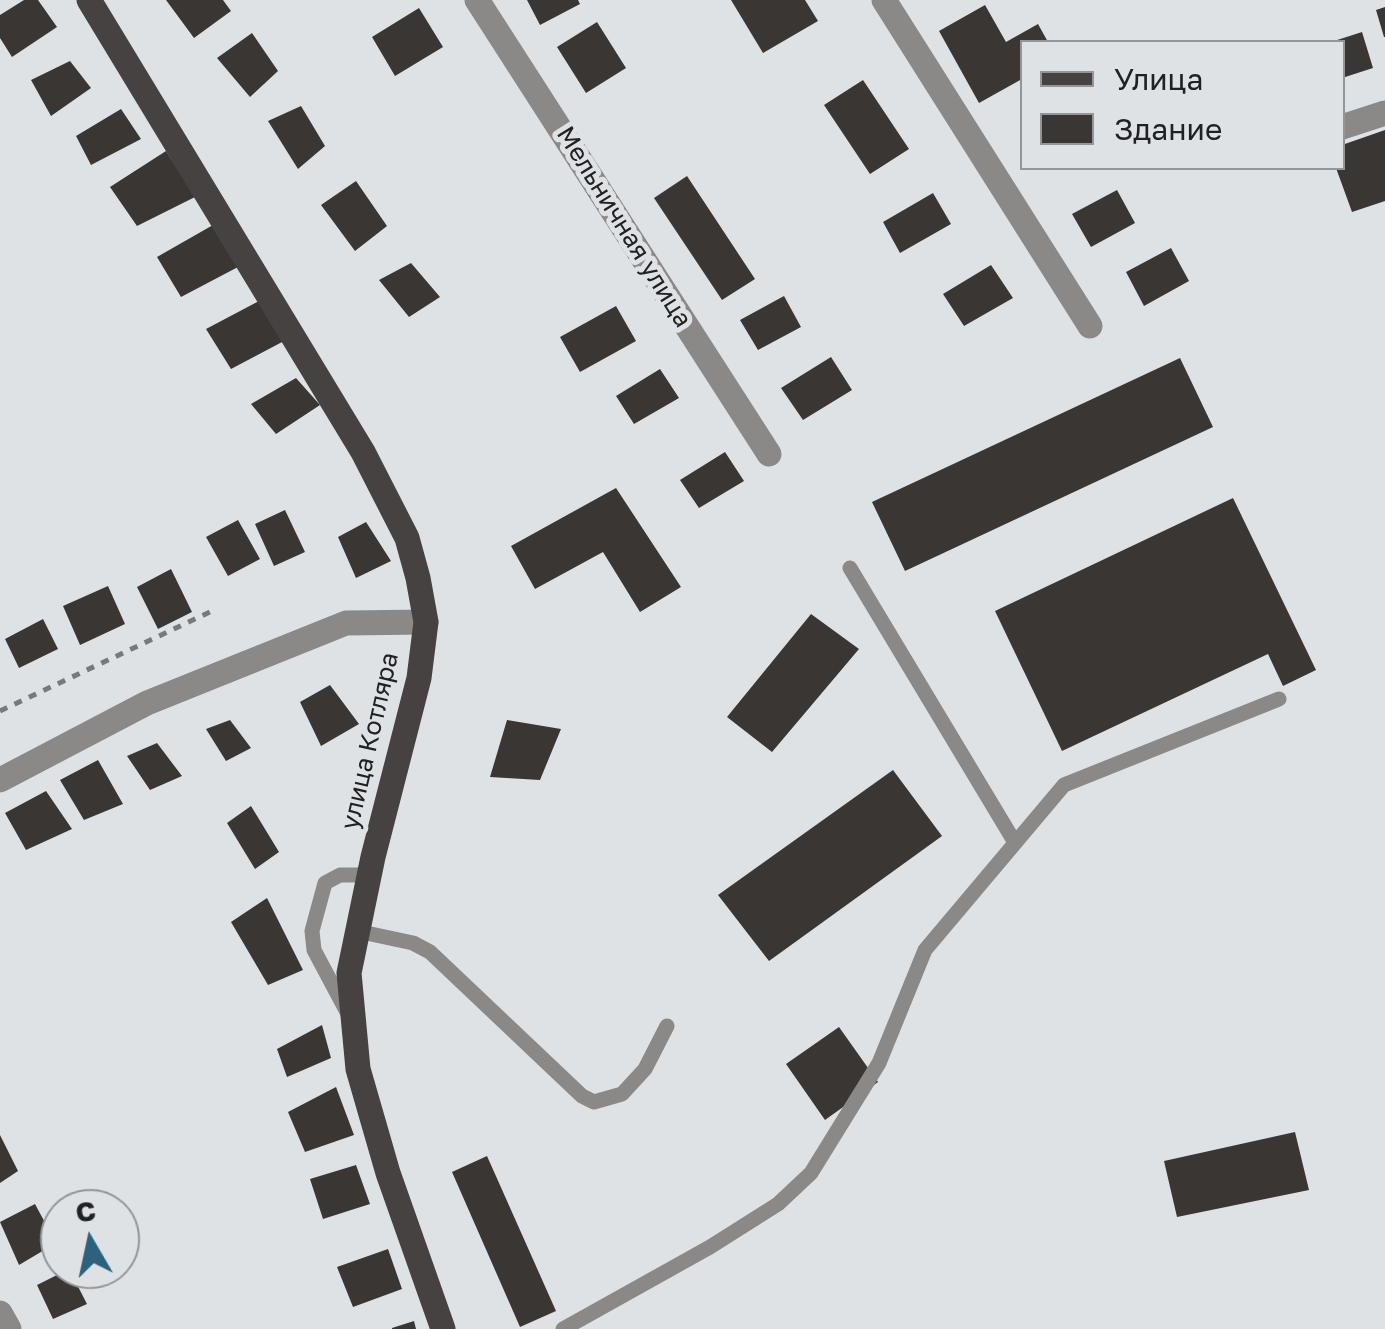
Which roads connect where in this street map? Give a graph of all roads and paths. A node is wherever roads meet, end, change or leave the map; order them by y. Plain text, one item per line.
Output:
1 (89, 0) edge
2 (477, 0) edge
3 (884, 0) edge
4 (1385, 113) edge
5 (1345, 126) edge
6 (1090, 326) dead end
7 (769, 454) dead end
8 (850, 568) dead end
9 (212, 611) dead end
10 (426, 622) junction
11 (1279, 700) dead end
12 (0, 711) edge
13 (0, 780) edge
14 (1014, 841) junction
15 (369, 875) junction
16 (358, 932) junction
17 (354, 1024) junction
18 (667, 1026) dead end
19 (0, 1313) edge
20 (9, 1329) edge
21 (444, 1329) edge
22 (562, 1329) edge

1 - 10 main road, улица Котляра
2 - 7 street, Мельничная улица
3 - 6 street
4 - 5 street
8 - 14 lane
9 - 12 path
10 - 13 street
10 - 15 main road, улица Котляра
11 - 14 lane
14 - 22 lane
15 - 16 main road, улица Котляра
15 - 17 lane
16 - 17 main road, улица Котляра
16 - 18 lane
17 - 21 main road, улица Котляра
19 - 20 street

